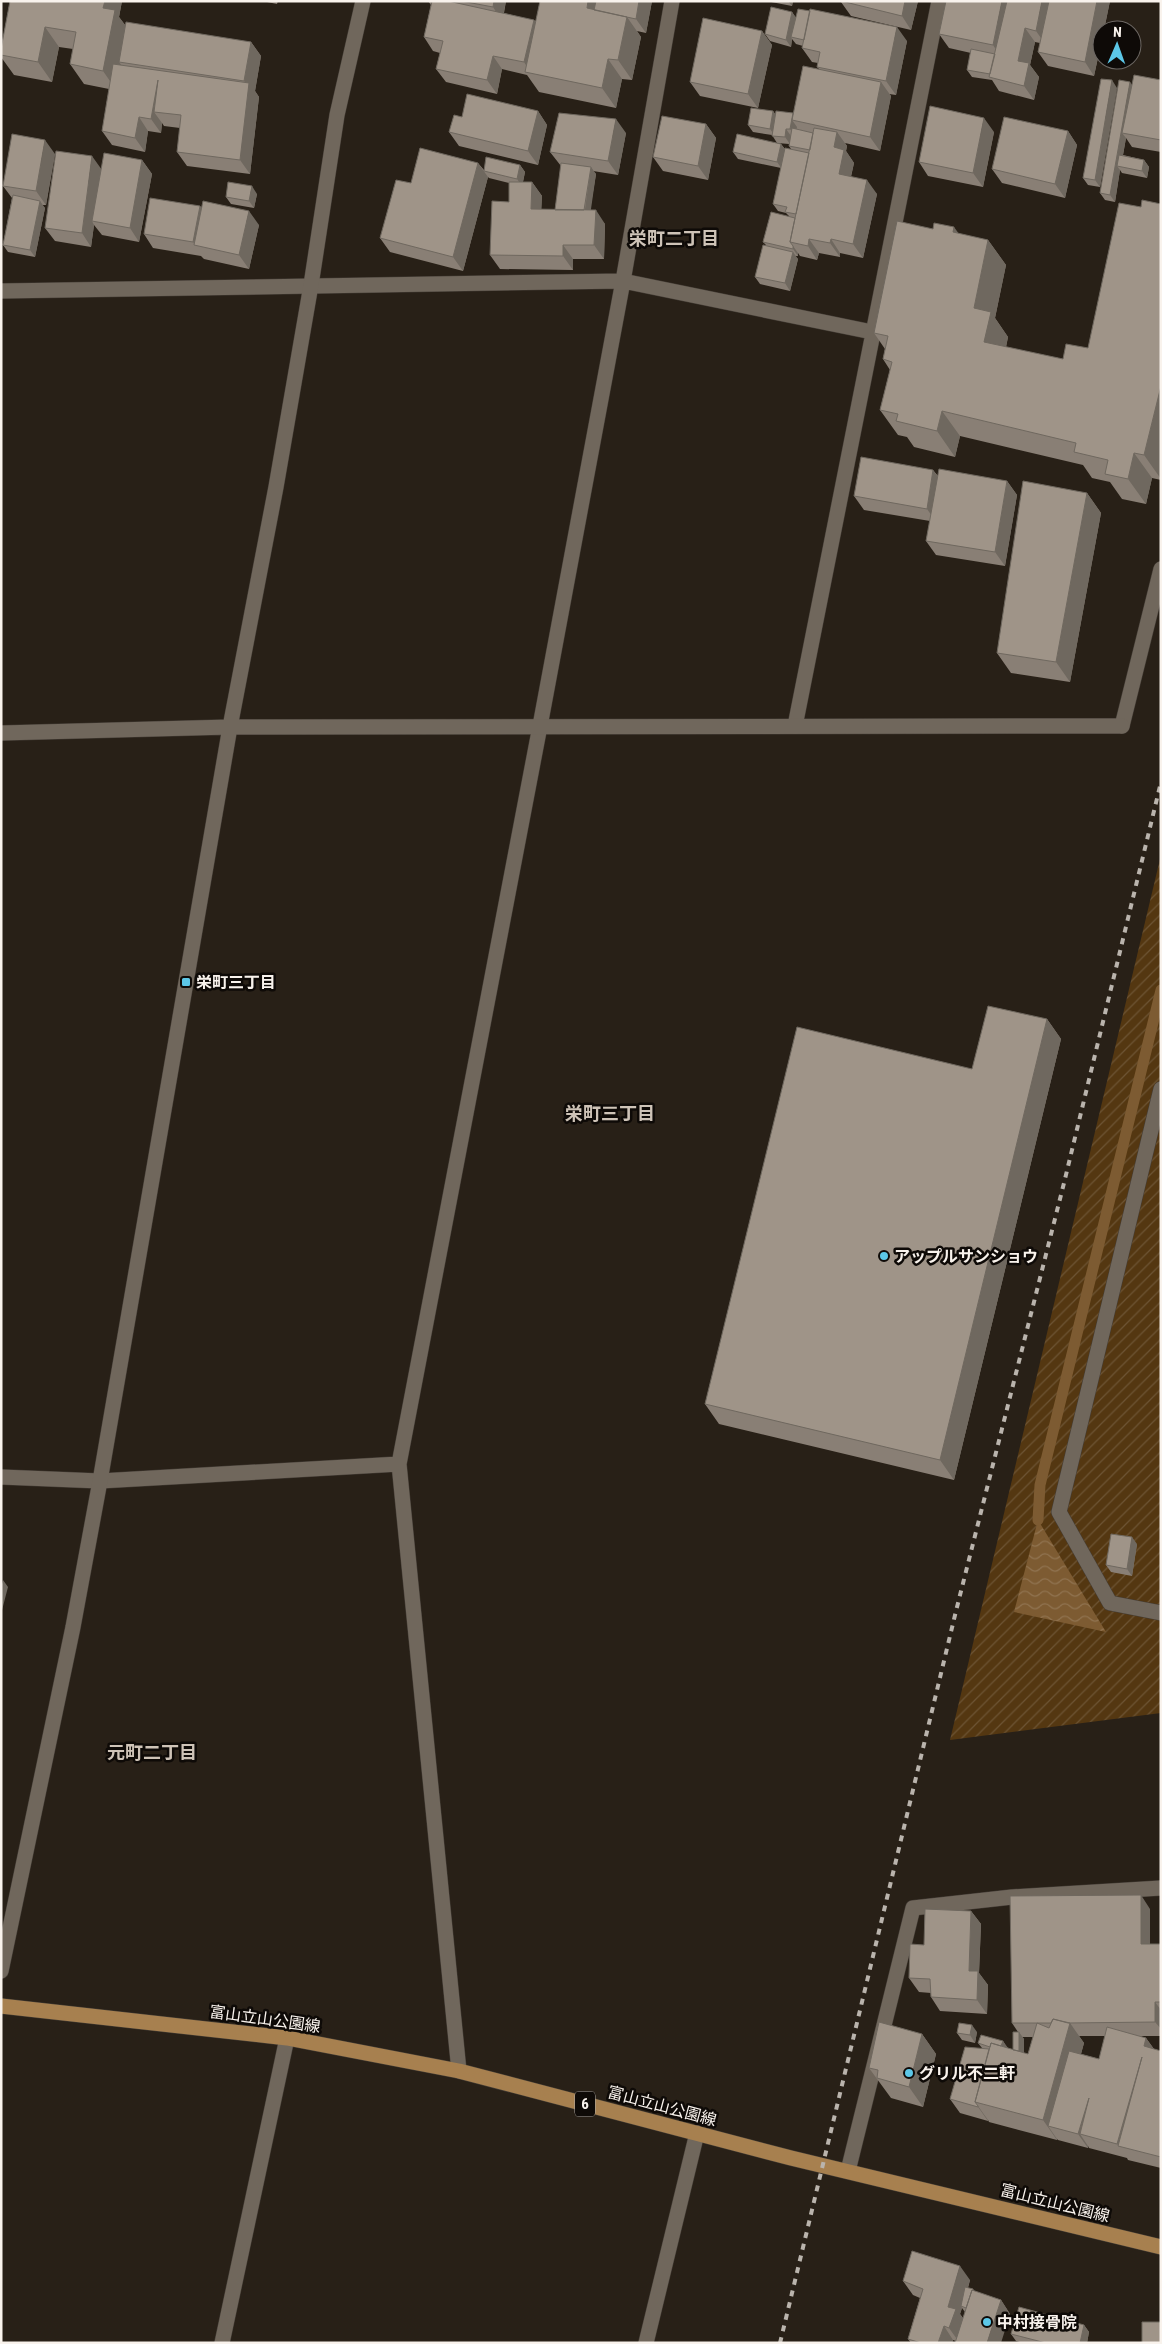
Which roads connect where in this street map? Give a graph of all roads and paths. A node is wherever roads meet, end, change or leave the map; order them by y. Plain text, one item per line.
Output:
1 (363, 1) edge
2 (672, 1) edge
3 (939, 1) edge
4 (623, 282) junction
5 (311, 285) junction
6 (1, 291) edge
7 (872, 332) junction
8 (1161, 569) edge
9 (540, 726) junction
10 (795, 726) junction
11 (230, 727) junction
12 (1, 733) edge
13 (1161, 1089) edge
14 (399, 1464) junction
15 (1, 1477) edge
16 (100, 1480) junction
17 (1161, 1613) edge
18 (1161, 1888) edge
19 (1, 1971) edge
20 (1, 2006) edge
21 (287, 2038) junction
22 (459, 2071) junction
23 (697, 2133) junction
24 (848, 2171) junction
25 (1161, 2247) edge
26 (222, 2343) edge
27 (646, 2343) edge

1 - 5 street
2 - 4 street
3 - 7 street
4 - 5 street
4 - 7 street
4 - 9 street
5 - 6 street
5 - 11 street
7 - 10 street
8 - 10 street
9 - 10 street
9 - 11 street
9 - 14 street
11 - 12 street
11 - 16 street
13 - 17 street
14 - 16 street
14 - 22 street
15 - 16 street
16 - 19 street
18 - 24 street
20 - 21 main road, 富山立山公園線 / 6
21 - 22 main road, 富山立山公園線 / 6
21 - 26 street
22 - 23 main road, 富山立山公園線 / 6
23 - 24 main road, 富山立山公園線 / 6
23 - 27 street
24 - 25 main road, 富山立山公園線 / 6

